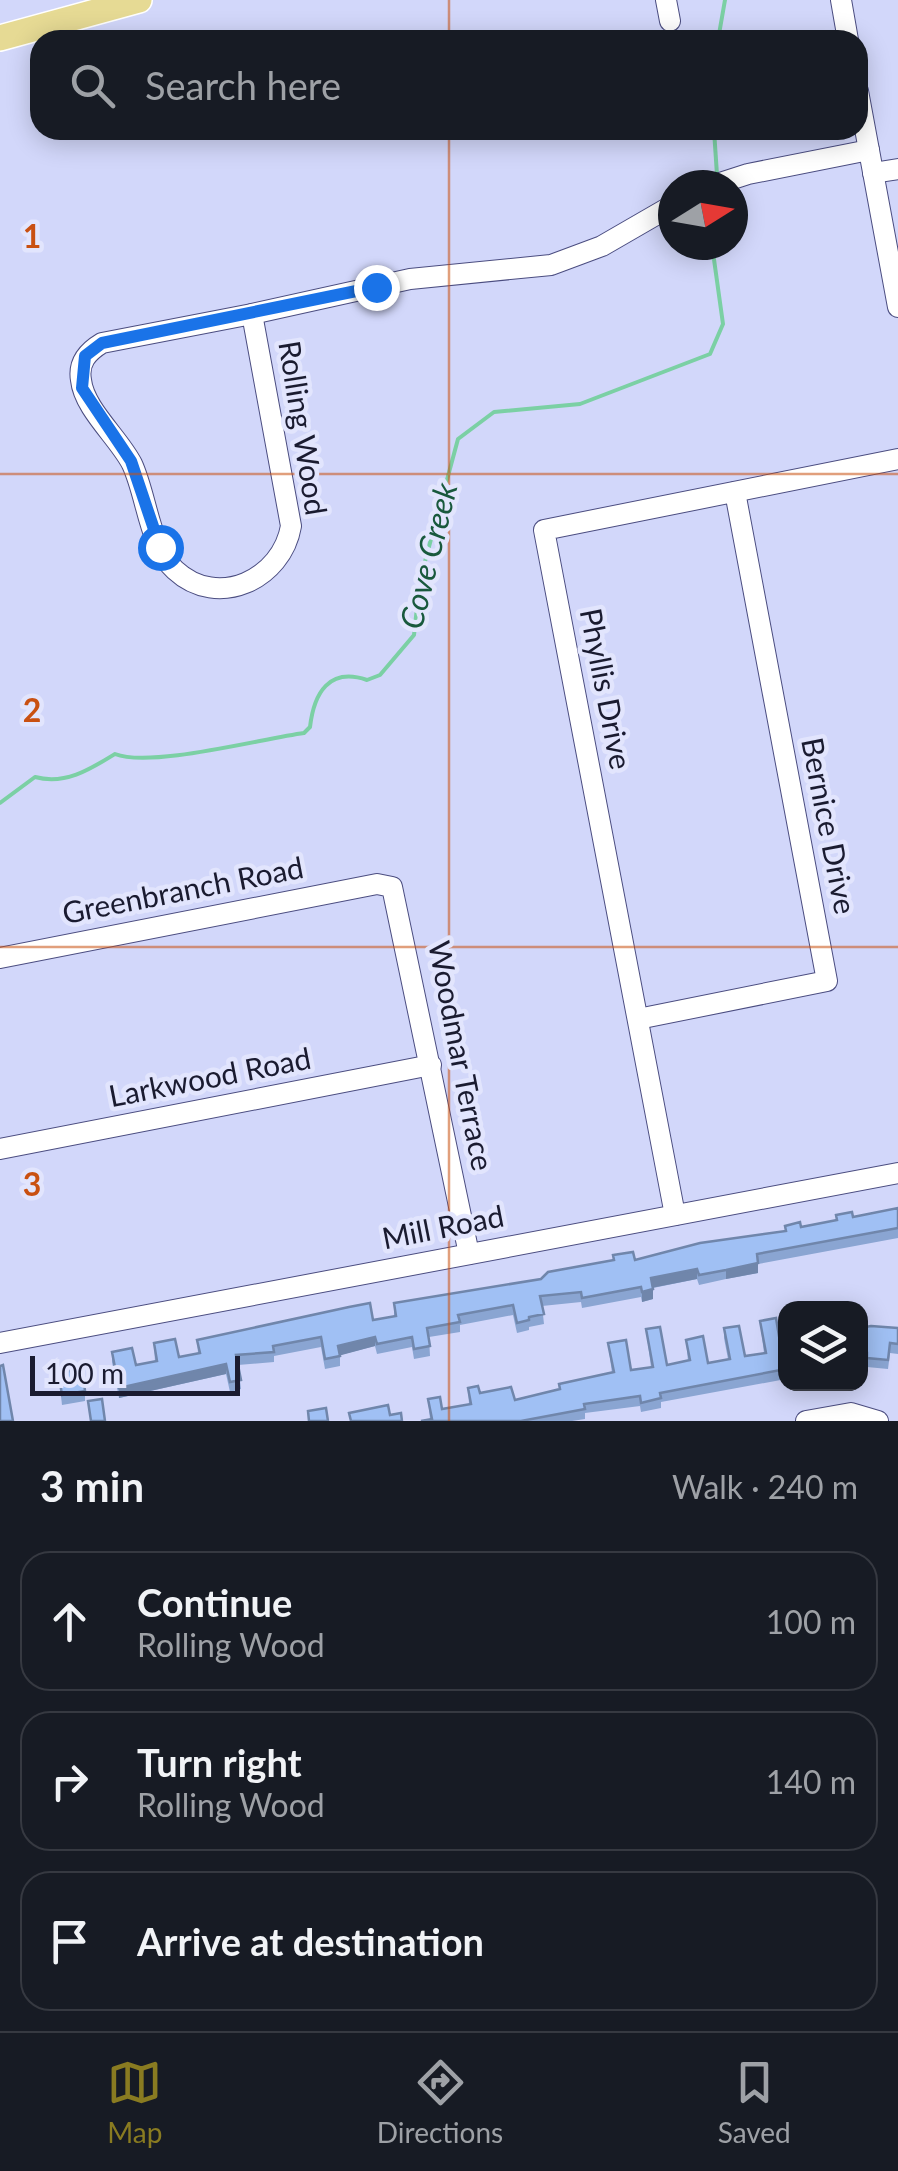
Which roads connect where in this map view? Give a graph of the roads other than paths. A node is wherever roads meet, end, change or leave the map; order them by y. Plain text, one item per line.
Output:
1 (139, 0) edge
2 (666, 0) edge
3 (841, 0) edge
4 (670, 22) dead end
5 (846, 30) edge
6 (0, 38) edge
7 (867, 140) edge
8 (869, 150) junction
9 (898, 168) edge
10 (873, 173) junction
11 (748, 174) edge
12 (658, 214) edge
13 (898, 307) edge
14 (252, 314) junction
15 (898, 460) edge
16 (735, 492) junction
17 (378, 884) joint
18 (0, 958) edge
19 (638, 1019) junction
20 (432, 1065) junction
21 (0, 1149) edge
22 (898, 1173) edge
23 (675, 1215) junction
24 (469, 1254) junction
25 (0, 1343) edge
26 (806, 1421) edge
27 (878, 1421) edge

1 - 6 main road
2 - 4 street
3 - 5 street
7 - 8 street
8 - 10 street
8 - 11 street
9 - 10 street
10 - 13 street
12 - 14 street, Rolling Wood
14 - 14 street, Rolling Wood
15 - 16 street, Phyllis Drive
16 - 19 street, Bernice Drive
16 - 19 street, Phyllis Drive
17 - 18 street, Greenbranch Road
17 - 20 street, Woodmar Terrace
19 - 23 street, Phyllis Drive
20 - 21 street, Larkwood Road
20 - 24 street, Woodmar Terrace
22 - 23 street, Mill Road
23 - 24 street, Mill Road
24 - 25 street, Mill Road
26 - 27 street

